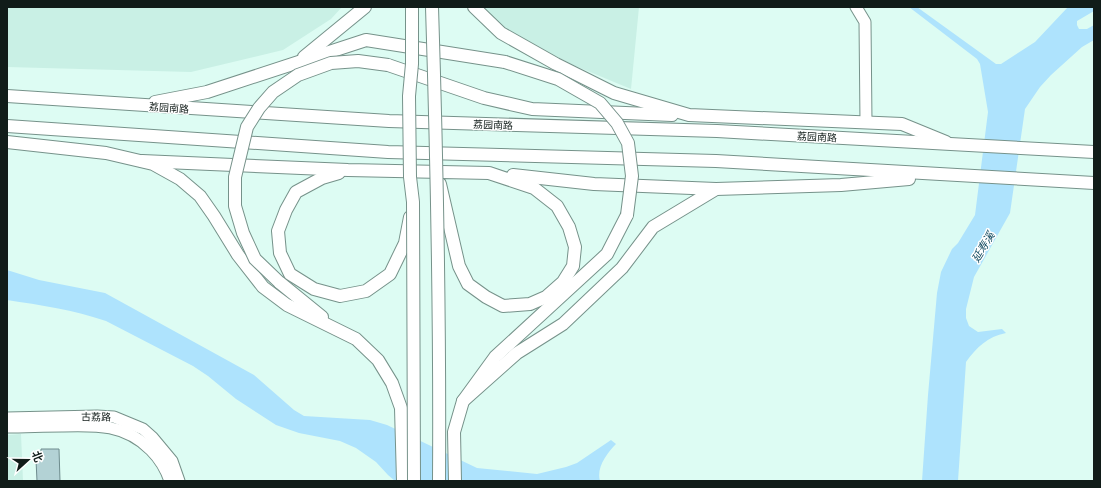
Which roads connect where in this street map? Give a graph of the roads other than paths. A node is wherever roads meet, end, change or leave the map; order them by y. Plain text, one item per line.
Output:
1 (365, 7) edge
2 (412, 7) edge
3 (432, 7) edge
4 (474, 7) edge
5 (856, 7) edge
6 (299, 62) junction
7 (7, 96) edge
8 (137, 105) junction
9 (689, 115) junction
10 (866, 122) junction
11 (7, 126) edge
12 (7, 142) edge
13 (957, 146) junction
14 (1094, 152) edge
15 (142, 161) junction
16 (348, 170) junction
17 (490, 173) junction
18 (438, 174) junction
19 (952, 176) junction
20 (1094, 183) edge
21 (716, 189) junction
22 (413, 202) junction
23 (336, 329) junction
24 (463, 401) junction
25 (7, 418) edge
26 (7, 427) edge
27 (170, 481) edge
28 (179, 481) edge
29 (403, 481) edge
30 (414, 481) edge
31 (439, 481) edge
32 (455, 481) edge

1 - 6 main road
2 - 22 main road, bridge
3 - 18 main road, bridge
4 - 9 main road
5 - 10 street
6 - 8 main road
6 - 24 main road, bridge
7 - 8 main road, 荔园南路
8 - 13 main road, 荔园南路
9 - 10 main road
9 - 23 main road, bridge
10 - 13 main road
11 - 19 main road
12 - 15 main road
13 - 14 main road, 荔园南路
15 - 16 main road
15 - 23 main road
16 - 17 main road
16 - 22 main road, bridge
17 - 18 main road
17 - 21 main road
18 - 31 main road, bridge
19 - 20 main road
19 - 21 main road
21 - 24 main road
22 - 30 main road, bridge
23 - 29 main road
24 - 32 main road
25 - 28 street, 古荔路
26 - 27 street, 古荔路

